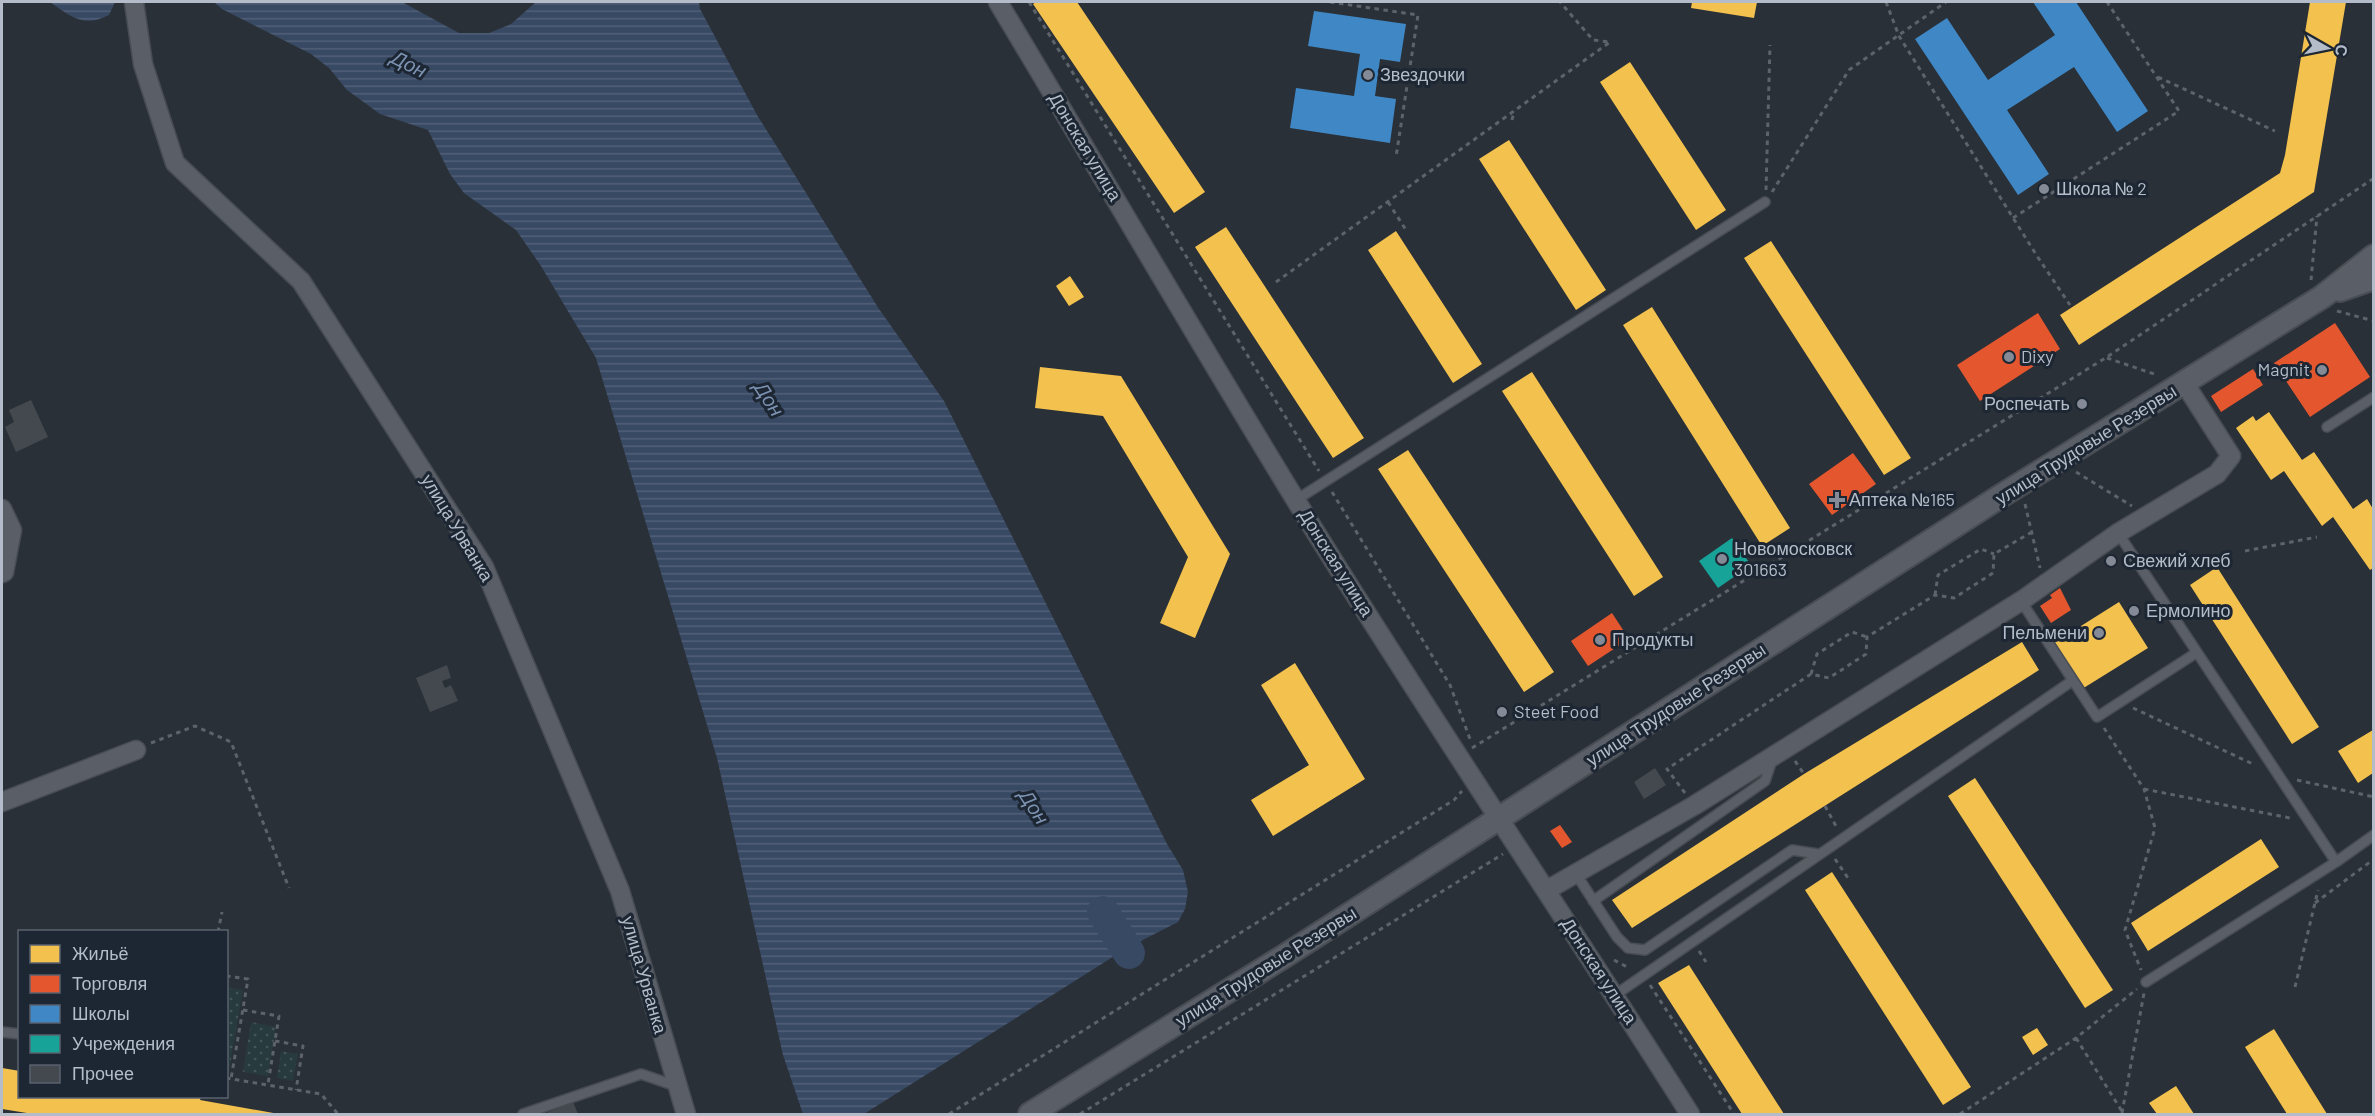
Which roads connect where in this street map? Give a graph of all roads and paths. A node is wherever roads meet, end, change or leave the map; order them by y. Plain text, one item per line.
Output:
1 (134, 2) edge
2 (998, 2) edge
3 (1029, 2) edge
4 (1330, 2) edge
5 (1560, 2) edge
6 (1886, 2) edge
7 (1946, 2) edge
8 (2107, 2) edge
9 (1899, 36) junction
10 (1770, 45) dead end
11 (2156, 76) junction
12 (1514, 111) junction
13 (1512, 120) dead end
14 (2276, 131) dead end
15 (1396, 157) dead end
16 (2373, 178) edge
17 (1388, 201) junction
18 (1765, 202) junction
19 (2013, 218) junction
20 (1406, 230) dead end
21 (2373, 256) edge
22 (2373, 278) edge
23 (1276, 282) dead end
24 (2322, 297) junction
25 (2070, 305) dead end
26 (2107, 357) junction
27 (2185, 384) junction
28 (2373, 397) edge
29 (2327, 427) dead end
30 (2059, 461) junction
31 (1325, 480) junction
32 (2021, 484) junction
33 (1296, 500) junction
34 (2, 509) edge
35 (2148, 515) junction
36 (2032, 532) junction
37 (2118, 533) junction
38 (2318, 537) dead end
39 (2245, 551) dead end
40 (1994, 554) junction
41 (3, 573) edge
42 (2044, 585) junction
43 (1935, 595) junction
44 (2021, 601) junction
45 (1867, 637) junction
46 (2196, 653) junction
47 (1811, 674) junction
48 (2072, 681) junction
49 (2121, 702) junction
50 (2097, 717) junction
51 (136, 750) joint
52 (1465, 752) junction
53 (1774, 754) junction
54 (1478, 756) dead end
55 (2278, 775) junction
56 (2144, 789) junction
57 (2373, 797) edge
58 (2, 802) edge
59 (1695, 805) junction
60 (1825, 806) dead end
61 (1498, 819) junction
62 (2308, 822) junction
63 (2373, 835) edge
64 (1842, 837) junction
65 (1515, 847) junction
66 (1818, 854) junction
67 (2373, 859) edge
68 (2336, 862) junction
69 (1839, 864) dead end
70 (2322, 871) junction
71 (1576, 874) junction
72 (1848, 878) dead end
73 (289, 888) dead end
74 (1547, 890) junction
75 (1593, 901) junction
76 (2315, 903) junction
77 (222, 912) dead end
78 (218, 930) edge
79 (1609, 958) dead end
80 (1643, 975) junction
81 (228, 976) edge
82 (2146, 982) junction
83 (2295, 987) dead end
84 (1615, 995) junction
85 (243, 1010) junction
86 (2, 1032) edge
87 (18, 1034) edge
88 (2076, 1038) junction
89 (275, 1041) junction
90 (229, 1079) edge
91 (268, 1085) junction
92 (676, 1086) junction
93 (296, 1090) junction
94 (338, 1114) edge
95 (523, 1114) edge
96 (686, 1114) edge
97 (949, 1114) edge
98 (1030, 1114) edge
99 (1080, 1114) edge
100 (1690, 1114) edge
101 (1734, 1114) edge
102 (1960, 1114) edge
103 (2123, 1114) edge

1 - 92 street, улица Урванка
2 - 33 street, Донская улица
3 - 31 path
4 - 15 path
5 - 12 path
6 - 9 path
7 - 9 path
8 - 11 path
9 - 18 path
9 - 19 path
10 - 18 path
11 - 14 path
11 - 19 path
12 - 13 path
12 - 17 path
16 - 26 path
17 - 20 path
17 - 23 path
18 - 31 lane
19 - 25 path
21 - 24 street, улица Трудовые Резервы
22 - 24 street, улица Трудовые Резервы
24 - 27 street, улица Трудовые Резервы
26 - 27 path
26 - 52 path
27 - 30 street, улица Трудовые Резервы
27 - 35 street
28 - 29 lane
30 - 32 street, улица Трудовые Резервы
30 - 35 path
31 - 33 lane
31 - 52 path
32 - 36 path
32 - 61 street, улица Трудовые Резервы
33 - 52 street, Донская улица
34 - 41 street
35 - 37 street
36 - 40 path
36 - 42 path
37 - 42 street
37 - 46 lane
38 - 39 path
40 - 43 path
40 - 43 path
42 - 44 street
43 - 45 path
44 - 48 lane
44 - 53 street
45 - 47 path
45 - 47 path
46 - 49 lane
46 - 55 lane
47 - 59 path
48 - 50 lane
48 - 64 lane
49 - 50 lane
49 - 55 path
50 - 56 path
51 - 58 street
51 - 73 path
52 - 54 path
52 - 61 street, Донская улица
52 - 97 path
53 - 59 street
53 - 75 lane
55 - 57 path
55 - 62 lane
56 - 62 path
56 - 82 path
59 - 71 street
60 - 64 path
61 - 65 street, Донская улица
61 - 98 street, улица Трудовые Резервы
62 - 68 lane
63 - 68 lane
64 - 66 lane
65 - 74 street, Донская улица
65 - 99 path
66 - 75 lane
66 - 80 lane
67 - 76 path
68 - 70 lane
69 - 72 path
70 - 76 path
70 - 82 lane
71 - 74 street
71 - 75 lane
74 - 84 street, Донская улица
76 - 83 path
77 - 78 path
79 - 80 path
80 - 84 lane
80 - 101 path
81 - 85 path
82 - 88 path
82 - 103 path
84 - 100 street, Донская улица
85 - 89 path
85 - 90 path
86 - 87 lane
88 - 102 path
88 - 103 path
89 - 91 path
89 - 93 path
90 - 91 path
91 - 93 path
92 - 95 lane
92 - 96 street, улица Урванка
93 - 94 path

